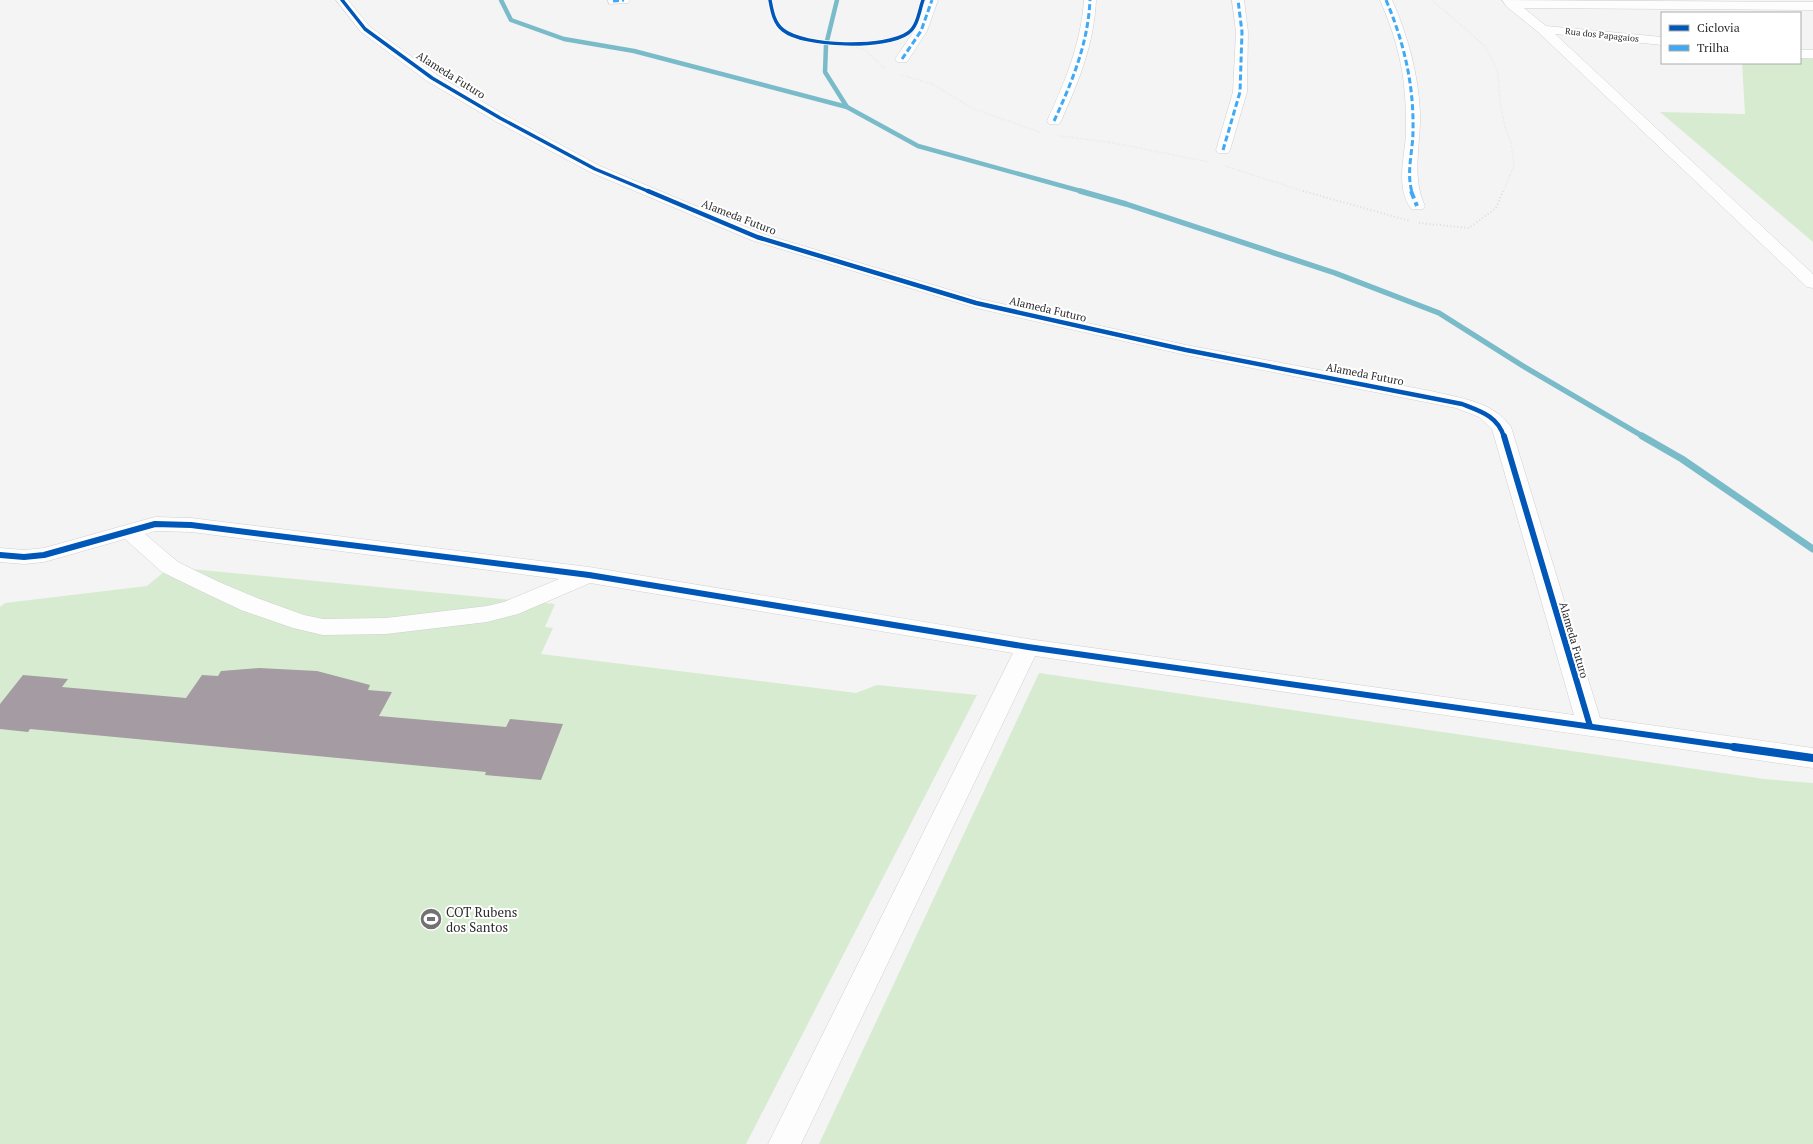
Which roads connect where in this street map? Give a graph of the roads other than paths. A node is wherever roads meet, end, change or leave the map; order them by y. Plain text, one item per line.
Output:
1 (342, 0) edge
2 (932, 0) edge
3 (1090, 0) edge
4 (1238, 0) edge
5 (1386, 0) edge
6 (1510, 2) edge
7 (1813, 6) edge
8 (1542, 29) junction
9 (1661, 41) edge
10 (902, 58) dead end
11 (1054, 121) dead end
12 (1223, 150) dead end
13 (1417, 206) dead end
14 (1813, 283) edge
15 (129, 531) junction
16 (2, 558) edge
17 (589, 575) junction
18 (1028, 647) junction
19 (1590, 726) junction
20 (1813, 758) edge
21 (784, 1144) edge

1 - 19 street, Alameda Futuro
2 - 10 street
3 - 11 street
4 - 12 street
5 - 13 street
6 - 7 street
6 - 8 street
8 - 9 street, Rua dos Papagaios
8 - 14 street
15 - 16 street
15 - 17 street
15 - 17 street
17 - 18 street
18 - 19 street
18 - 21 street
19 - 20 street

